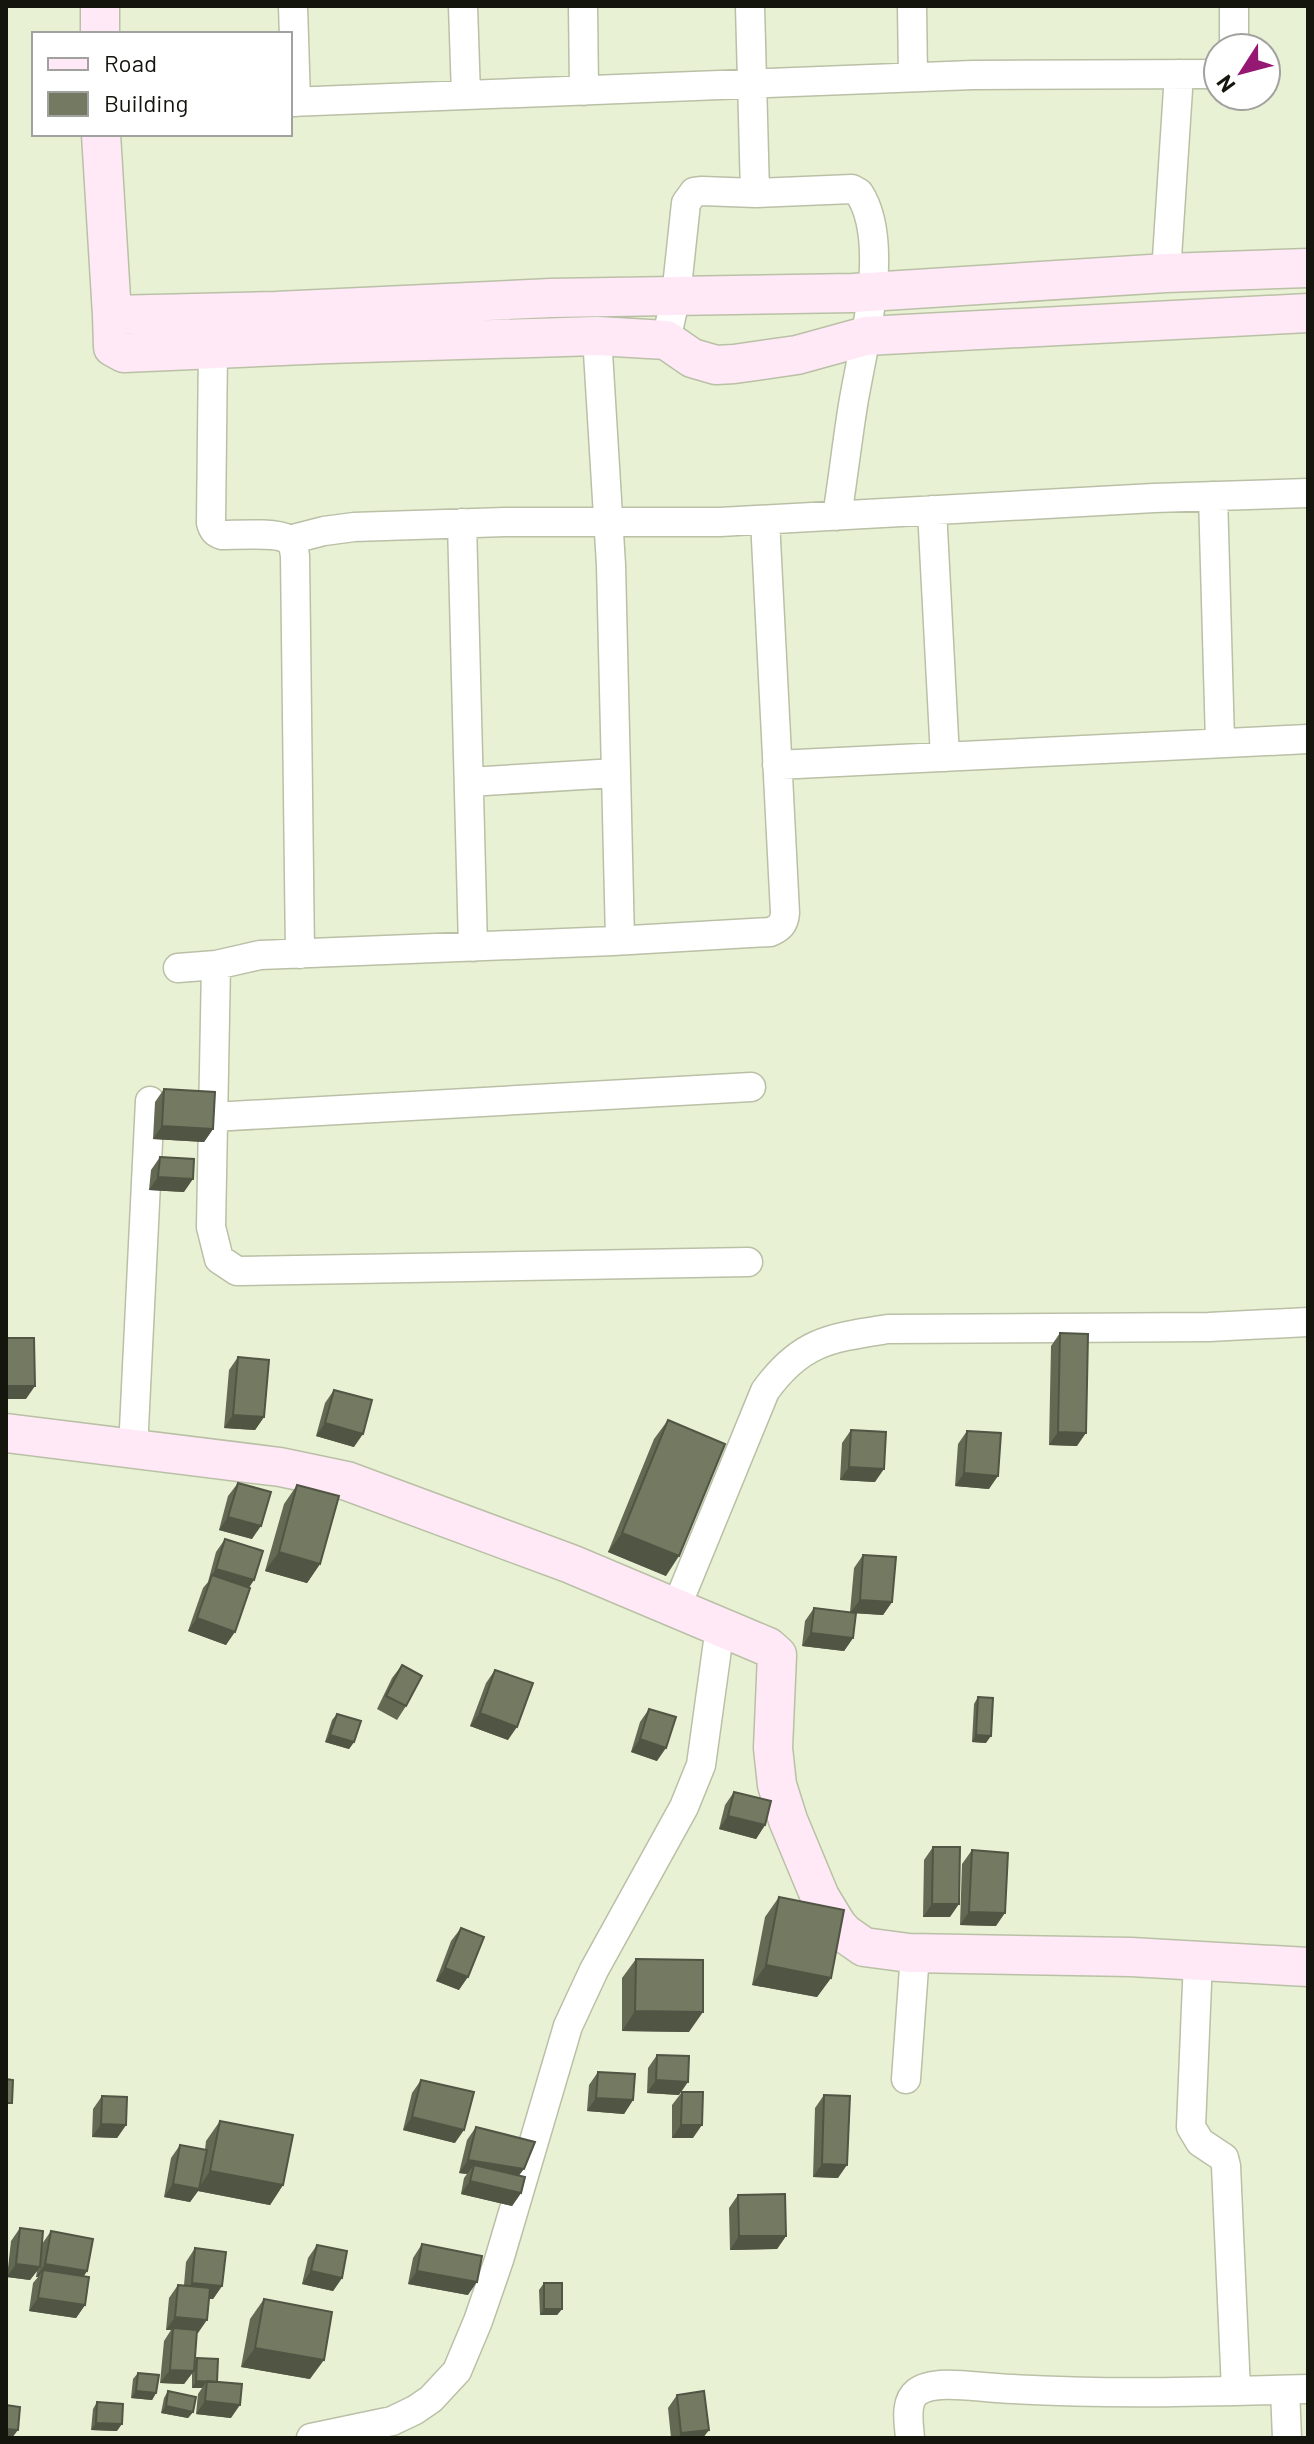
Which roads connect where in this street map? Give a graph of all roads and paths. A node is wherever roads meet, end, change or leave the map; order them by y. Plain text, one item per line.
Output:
1 (100, 6) edge
2 (293, 6) edge
3 (463, 6) edge
4 (583, 6) edge
5 (750, 6) edge
6 (912, 6) edge
7 (1234, 6) edge
8 (100, 32) edge
9 (1234, 32) edge
10 (1179, 74) junction
11 (1202, 74) edge
12 (913, 77) junction
13 (752, 85) junction
14 (584, 91) junction
15 (466, 95) junction
16 (293, 102) edge
17 (101, 136) edge
18 (755, 193) junction
19 (1308, 268) edge
20 (1166, 273) junction
21 (874, 292) junction
22 (676, 296) junction
23 (1308, 313) edge
24 (112, 315) junction
25 (597, 336) junction
26 (866, 336) junction
27 (666, 340) junction
28 (213, 349) junction
29 (1308, 493) edge
30 (1213, 496) junction
31 (932, 510) junction
32 (837, 516) junction
33 (765, 520) junction
34 (462, 523) junction
35 (608, 523) junction
36 (289, 540) junction
37 (1308, 739) edge
38 (1220, 741) junction
39 (945, 757) junction
40 (777, 765) junction
41 (615, 773) junction
42 (469, 782) junction
43 (620, 940) junction
44 (473, 947) junction
45 (300, 954) junction
46 (216, 965) junction
47 (178, 968) dead end
48 (751, 1087) dead end
49 (150, 1101) dead end
50 (213, 1117) junction
51 (748, 1262) dead end
52 (1308, 1322) edge
53 (6, 1433) edge
54 (133, 1449) junction
55 (676, 1608) junction
56 (720, 1627) junction
57 (915, 1954) junction
58 (1198, 1960) junction
59 (1308, 1967) edge
60 (906, 2079) dead end
61 (1236, 2390) junction
62 (1296, 2390) edge
63 (311, 2438) edge
64 (910, 2438) edge
65 (1287, 2438) edge

1 - 8 street
2 - 16 street
3 - 15 street
4 - 14 street
5 - 13 street
6 - 12 street
7 - 9 street
10 - 11 street
10 - 12 street
10 - 20 street
12 - 13 street
13 - 14 street
13 - 18 street
14 - 15 street
15 - 16 street
17 - 24 street
18 - 21 street
18 - 22 street
19 - 20 street
20 - 21 street
21 - 22 street
21 - 26 street
22 - 24 street
22 - 27 street
23 - 26 street
24 - 28 street
25 - 27 street
25 - 28 street
25 - 35 street
26 - 27 street
26 - 32 street
28 - 36 street
29 - 30 street
30 - 31 street
30 - 38 street
31 - 32 street
31 - 39 street
32 - 33 street
33 - 35 street
33 - 40 street
34 - 35 street
34 - 36 street
34 - 42 street
35 - 41 street
36 - 45 street
37 - 38 street
38 - 39 street
39 - 40 street
40 - 43 street
41 - 42 street
41 - 43 street
42 - 44 street
43 - 44 street
44 - 45 street
45 - 46 street
46 - 47 street
46 - 50 street
48 - 50 street
49 - 54 street
50 - 51 street
52 - 55 street
53 - 54 street
54 - 55 street
55 - 56 street
56 - 57 street
56 - 63 street
57 - 58 street
57 - 60 street
58 - 59 street
58 - 61 street
61 - 62 street
61 - 64 street
62 - 65 street

